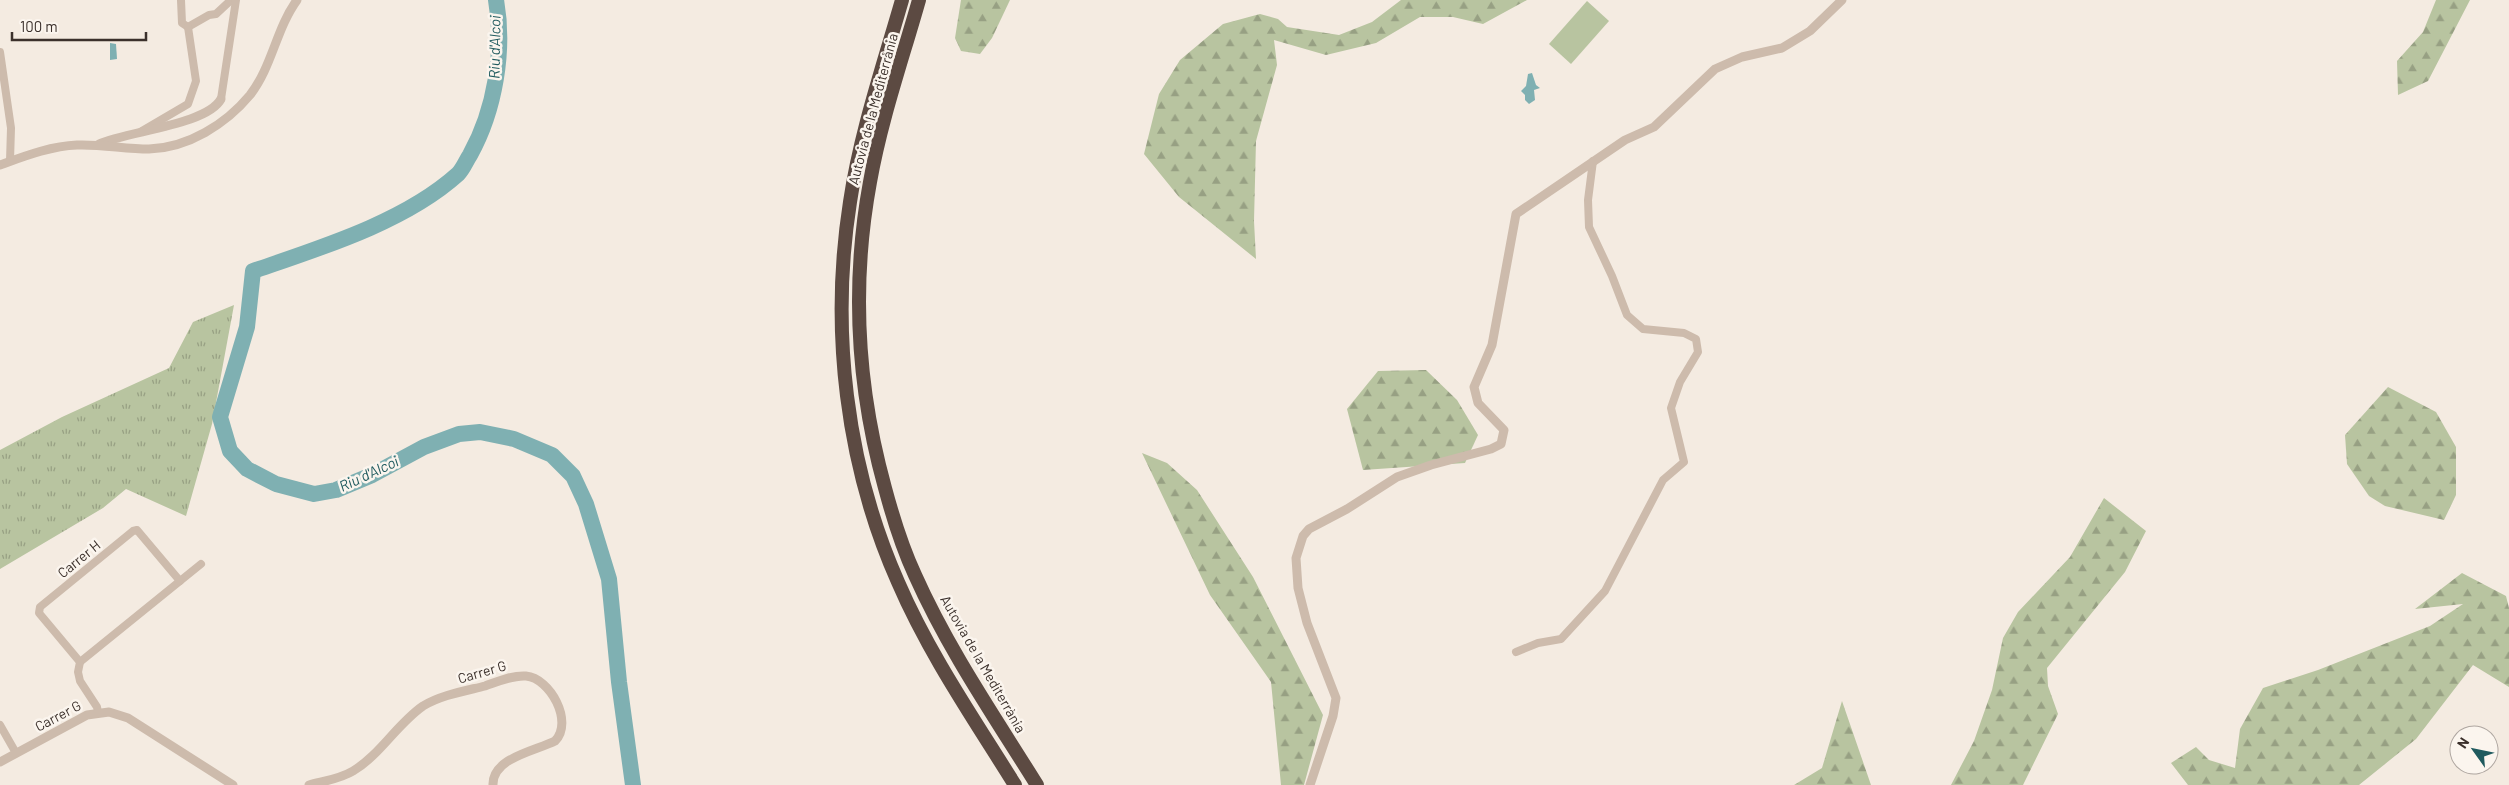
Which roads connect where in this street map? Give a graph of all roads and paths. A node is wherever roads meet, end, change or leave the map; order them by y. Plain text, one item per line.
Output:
1 (181, 0) edge
2 (231, 0) edge
3 (236, 0) edge
4 (297, 0) edge
5 (902, 0) edge
6 (919, 0) edge
7 (1842, 0) edge
8 (188, 27) junction
9 (0, 52) edge
10 (221, 99) joint
11 (136, 134) junction
12 (97, 145) junction
13 (10, 161) junction
14 (1593, 161) junction
15 (0, 165) edge
16 (201, 564) dead end
17 (180, 581) junction
18 (1516, 652) dead end
19 (80, 662) junction
20 (98, 712) junction
21 (0, 725) edge
22 (16, 753) junction
23 (0, 762) edge
24 (233, 785) edge
25 (309, 785) edge
26 (493, 785) edge
27 (1015, 785) edge
28 (1037, 785) edge
29 (1310, 785) edge

1 - 8 street
2 - 8 street
3 - 10 street
4 - 12 street
5 - 27 highway, Autovia de la Mediterrània
6 - 28 highway, Autovia de la Mediterrània
7 - 14 street
8 - 11 street
9 - 13 street
10 - 11 street
11 - 12 street
12 - 13 street
13 - 15 street
14 - 18 street
14 - 29 street
16 - 17 street
17 - 19 street
17 - 19 street, Carrer H
19 - 20 street
20 - 22 street, Carrer G
20 - 24 street, Carrer G
21 - 22 street
22 - 23 street, Carrer G
25 - 26 street, Carrer G

